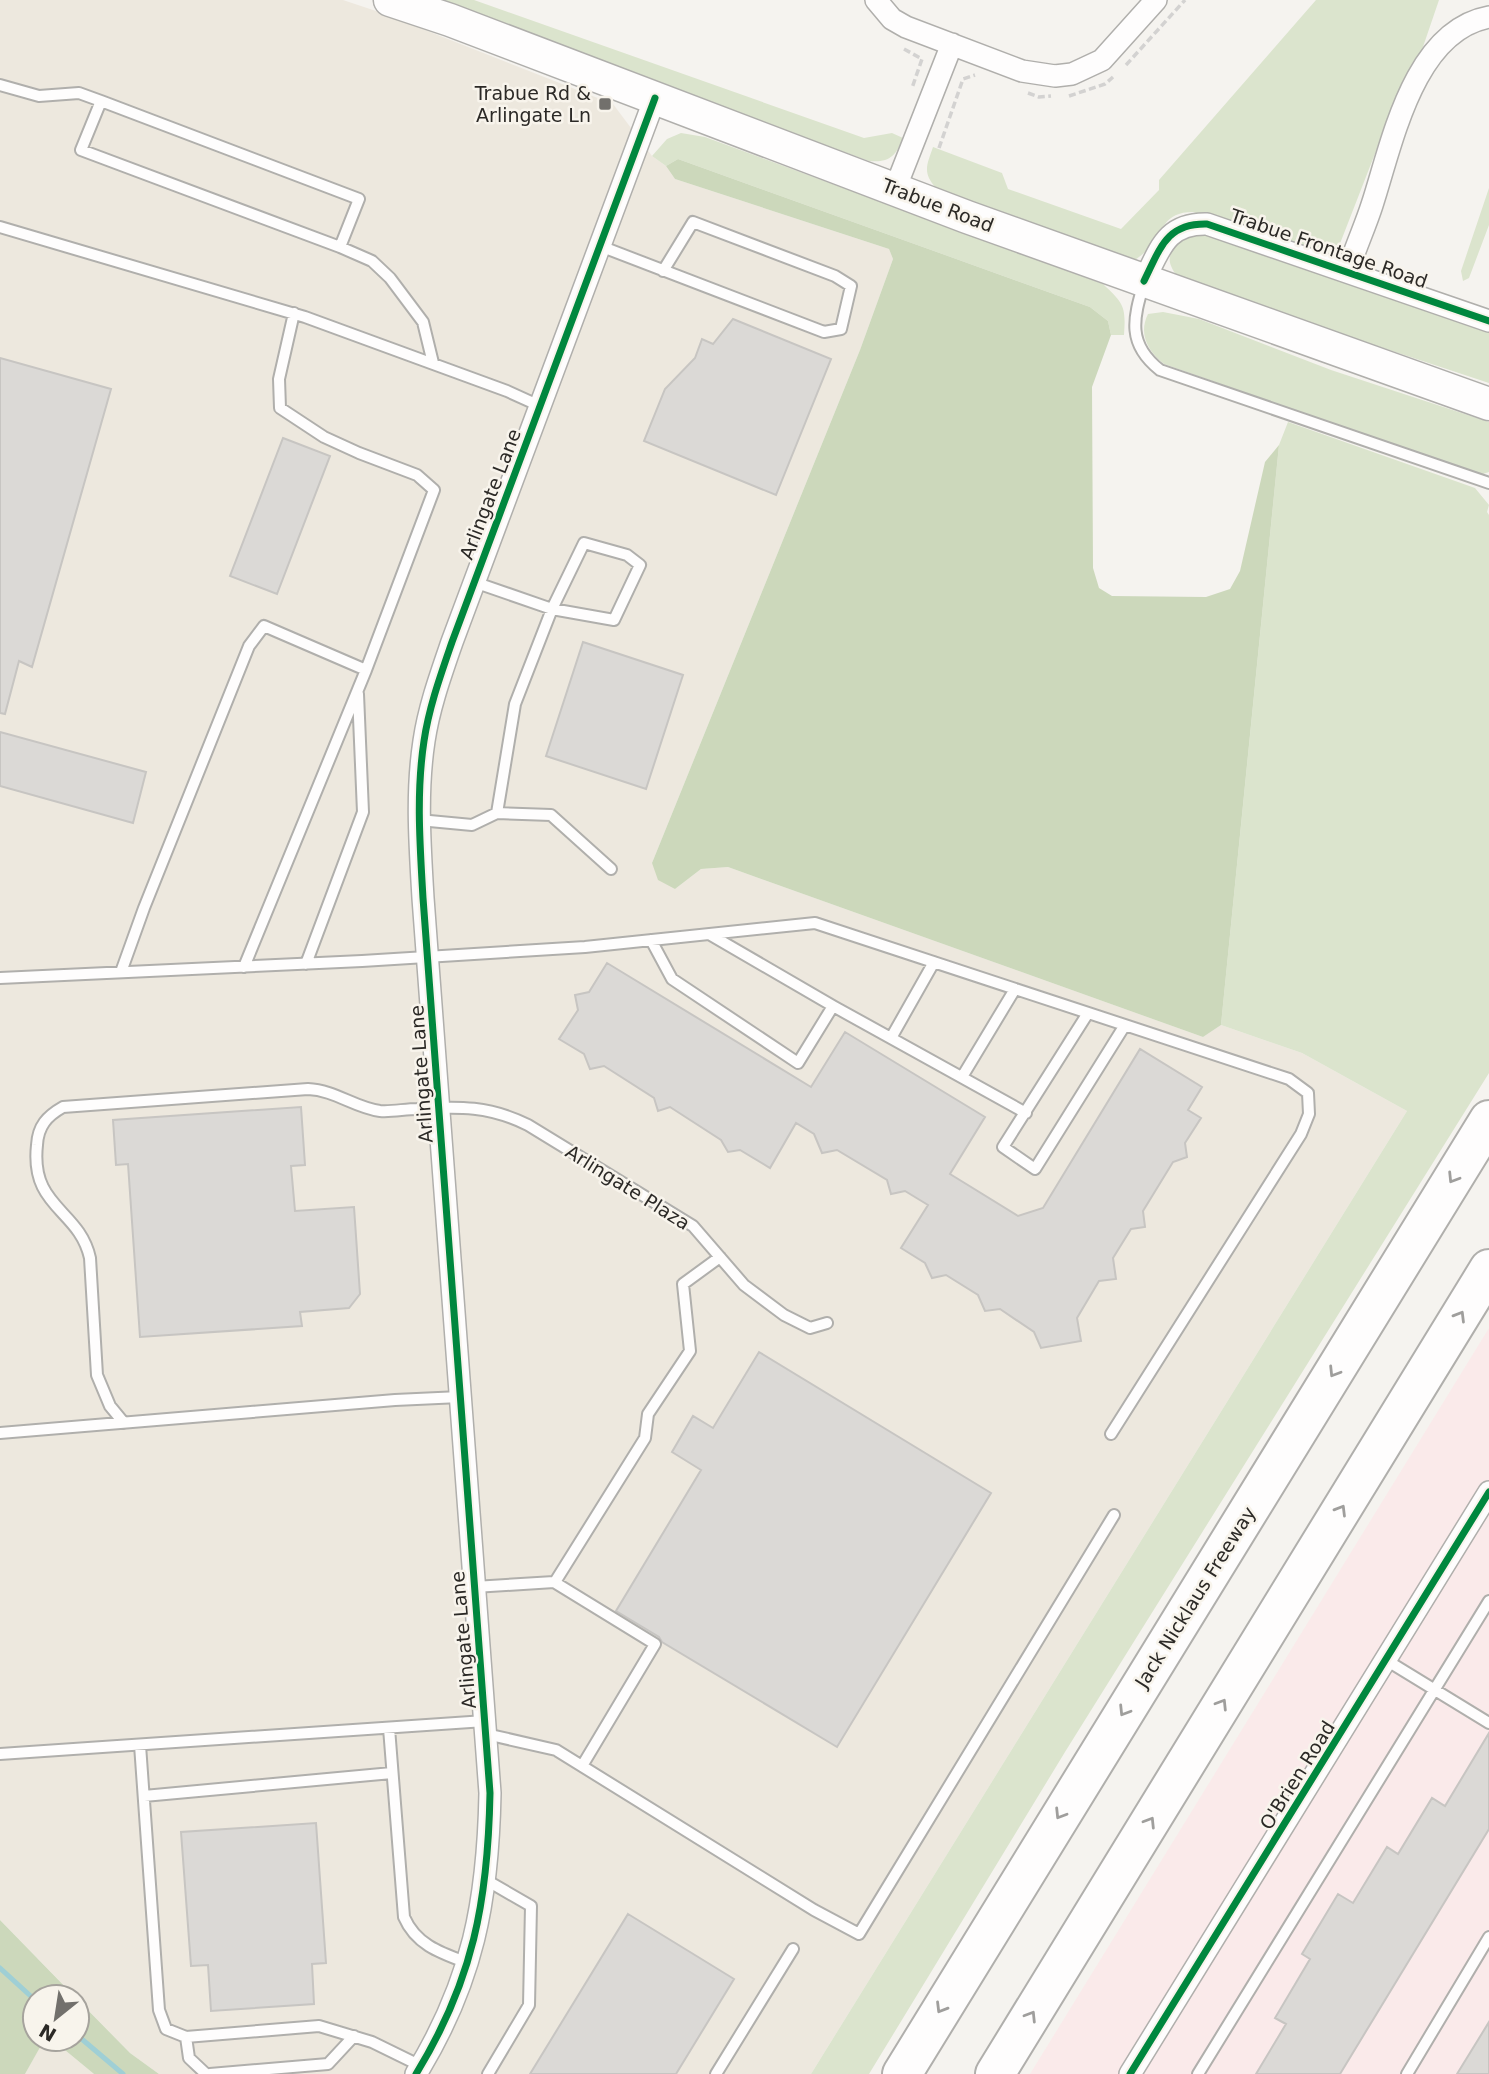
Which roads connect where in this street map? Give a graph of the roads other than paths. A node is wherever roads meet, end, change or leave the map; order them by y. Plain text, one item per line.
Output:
1 (390, 0) edge
2 (876, 0) edge
3 (1156, 0) edge
4 (1489, 17) edge
5 (952, 44) junction
6 (0, 85) edge
7 (655, 98) junction
8 (101, 101) junction
9 (895, 189) junction
10 (0, 227) edge
11 (600, 246) junction
12 (340, 247) junction
13 (663, 271) junction
14 (1348, 271) junction
15 (1144, 281) junction
16 (294, 313) junction
17 (1489, 321) edge
18 (432, 363) junction
19 (1489, 404) edge
20 (540, 406) junction
21 (1489, 483) edge
22 (474, 582) junction
23 (552, 609) junction
24 (366, 670) junction
25 (358, 691) junction
26 (497, 813) junction
27 (419, 820) junction
28 (611, 869) dead end
29 (709, 934) junction
30 (651, 940) junction
31 (427, 956) junction
32 (934, 962) junction
33 (306, 964) junction
34 (244, 967) junction
35 (121, 972) junction
36 (0, 978) edge
37 (1015, 989) junction
38 (833, 1006) junction
39 (1088, 1013) junction
40 (1125, 1025) junction
41 (891, 1038) junction
42 (962, 1077) junction
43 (439, 1107) junction
44 (1026, 1113) junction
45 (1489, 1120) edge
46 (720, 1258) junction
47 (1489, 1269) edge
48 (827, 1323) dead end
49 (460, 1397) junction
50 (124, 1423) junction
51 (0, 1433) edge
52 (1111, 1434) dead end
53 (1489, 1492) edge
54 (1114, 1515) dead end
55 (555, 1582) junction
56 (474, 1587) junction
57 (1489, 1601) edge
58 (1386, 1660) junction
59 (1434, 1690) junction
60 (1489, 1723) edge
61 (389, 1728) junction
62 (485, 1728) junction
63 (140, 1745) junction
64 (0, 1754) edge
65 (582, 1766) junction
66 (392, 1773) junction
67 (144, 1796) junction
68 (486, 1880) junction
69 (1489, 1937) edge
70 (793, 1949) dead end
71 (468, 1963) junction
72 (354, 2036) junction
73 (186, 2037) junction
74 (418, 2070) edge
75 (208, 2074) edge
76 (488, 2074) edge
77 (716, 2074) edge
78 (902, 2074) edge
79 (995, 2074) edge
80 (1130, 2074) edge
81 (1198, 2074) edge
82 (1406, 2074) edge

1 - 7 main road, Trabue Road
2 - 5 street
3 - 5 street
4 - 14 street
5 - 9 street
6 - 8 lane
7 - 9 main road, Trabue Road
7 - 11 street, Arlingate Lane
8 - 12 lane
8 - 12 lane
9 - 15 main road, Trabue Road
10 - 16 lane
11 - 13 lane
11 - 20 street, Arlingate Lane
12 - 18 lane
13 - 13 lane
14 - 15 street, Trabue Frontage Road
14 - 17 street, Trabue Frontage Road
15 - 19 main road, Trabue Road
15 - 21 lane, Trabue Frontage Road
16 - 18 lane
16 - 24 lane
18 - 20 lane
20 - 22 street, Arlingate Lane
22 - 23 lane
22 - 27 street, Arlingate Lane
23 - 23 lane
23 - 26 lane
24 - 25 lane
24 - 35 lane
25 - 33 lane
25 - 34 lane
26 - 27 lane
26 - 28 lane
27 - 31 street, Arlingate Lane
29 - 30 lane
29 - 32 lane
29 - 38 lane
30 - 31 lane
30 - 38 lane
31 - 33 lane
31 - 43 street, Arlingate Lane
32 - 37 lane
32 - 41 lane
33 - 34 lane
34 - 35 lane
35 - 36 lane
37 - 39 lane
37 - 42 lane
38 - 41 lane
39 - 40 lane
39 - 44 lane
40 - 44 lane
40 - 52 lane
41 - 42 lane
42 - 44 lane
43 - 46 lane, Arlingate Plaza
43 - 49 street, Arlingate Lane
43 - 50 lane, Arlingate Plaza
45 -> 78 highway, Jack Nicklaus Freeway
46 - 48 lane, Arlingate Plaza
46 - 55 lane
79 -> 47 highway
49 - 50 lane
49 - 56 street, Arlingate Lane
50 - 51 lane
53 - 58 street, O'Brien Road
54 - 65 lane
55 - 56 lane
55 - 65 lane
56 - 62 street, Arlingate Lane
57 - 59 lane
58 - 59 lane
58 - 80 street, O'Brien Road
59 - 60 lane
59 - 81 lane
61 - 62 lane
61 - 63 lane
61 - 66 lane
62 - 65 lane
62 - 68 street, Arlingate Lane
63 - 64 lane
63 - 67 lane
66 - 67 lane
66 - 71 lane
67 - 73 lane
68 - 71 street, Arlingate Lane
68 - 76 lane
69 - 82 lane
70 - 77 lane
71 - 74 street, Arlingate Lane
72 - 73 lane
72 - 74 lane
72 - 75 lane
73 - 75 lane

